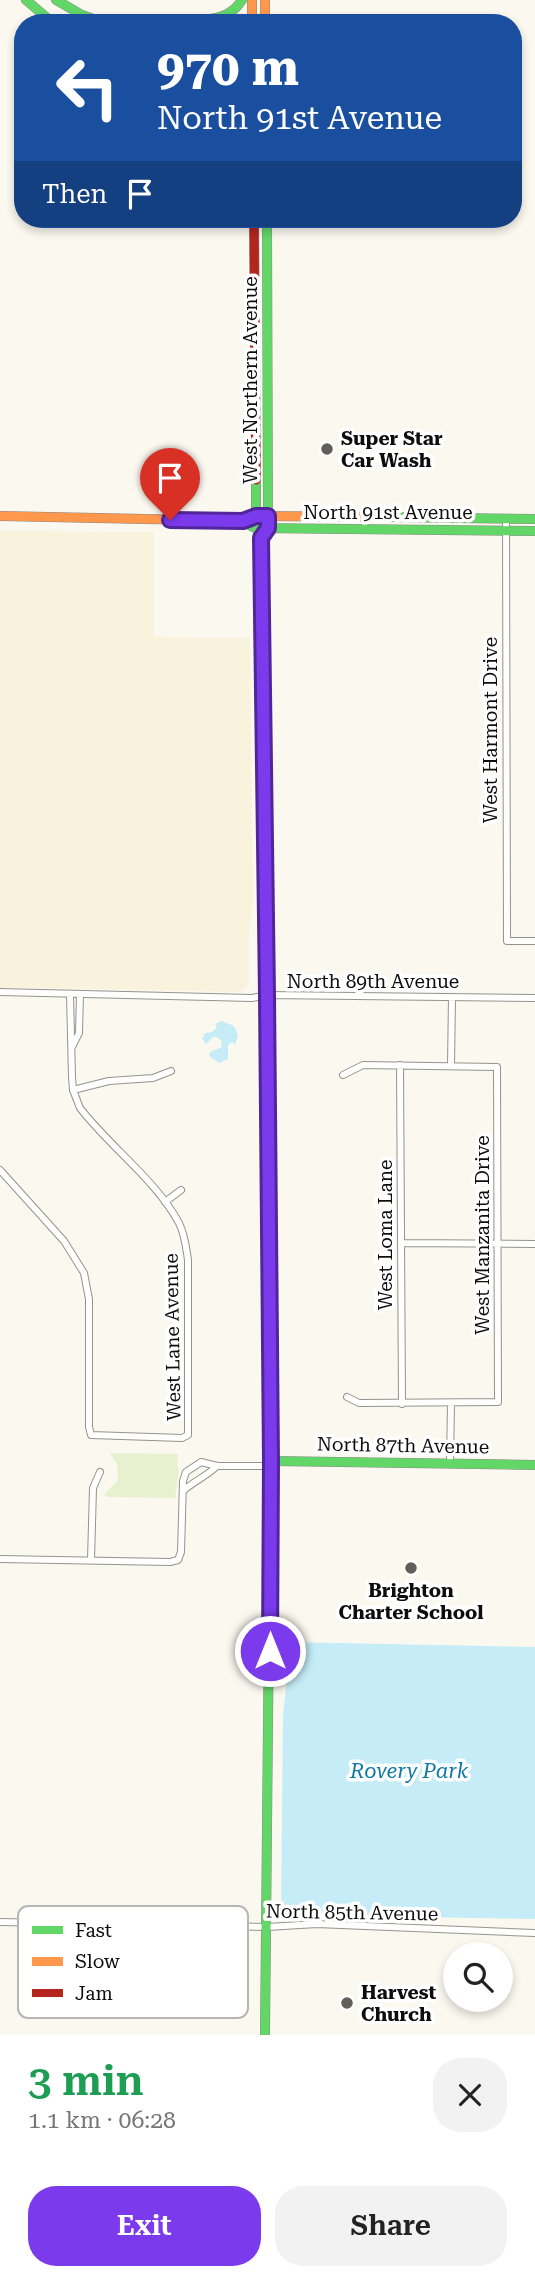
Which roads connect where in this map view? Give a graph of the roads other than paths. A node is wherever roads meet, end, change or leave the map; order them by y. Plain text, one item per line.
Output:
1 (26, 0) edge
2 (56, 0) edge
3 (242, 0) edge
4 (42, 14) edge
5 (80, 14) edge
6 (230, 14) edge
7 (254, 228) edge
8 (267, 228) edge
9 (254, 280) junction
10 (267, 280) junction
11 (0, 516) edge
12 (256, 516) junction
13 (268, 516) junction
14 (449, 517) junction
15 (506, 518) junction
16 (535, 519) edge
17 (243, 521) junction
18 (256, 528) junction
19 (268, 528) junction
20 (377, 529) junction
21 (506, 530) junction
22 (535, 531) edge
23 (261, 538) junction
24 (535, 941) edge
25 (0, 992) edge
26 (69, 995) junction
27 (80, 995) junction
28 (267, 995) junction
29 (452, 997) junction
30 (535, 998) edge
31 (72, 1047) junction
32 (400, 1065) junction
33 (451, 1066) junction
34 (171, 1071) dead end
35 (343, 1075) dead end
36 (73, 1090) junction
37 (0, 1170) edge
38 (181, 1190) dead end
39 (165, 1202) junction
40 (401, 1243) junction
41 (498, 1244) junction
42 (535, 1244) edge
43 (347, 1397) dead end
44 (451, 1402) junction
45 (402, 1404) junction
46 (271, 1463) junction
47 (450, 1464) junction
48 (535, 1465) edge
49 (193, 1466) junction
50 (216, 1466) junction
51 (100, 1472) dead end
52 (199, 1477) junction
53 (183, 1491) junction
54 (0, 1559) edge
55 (91, 1560) junction
56 (0, 1922) edge
57 (18, 1922) edge
58 (248, 1927) edge
59 (267, 1927) junction
60 (535, 1933) edge
61 (265, 2035) edge

1 - 4 main road
2 - 5 main road
3 - 6 main road
7 - 9 main road, West Northern Avenue
8 - 10 main road, West Northern Avenue
9 - 10 main road
9 - 12 main road, West Northern Avenue
10 - 13 main road, West Northern Avenue
11 - 17 main road, North 91st Avenue
12 - 13 main road, North 91st Avenue
12 - 17 main road, North 91st Avenue
12 - 18 main road, West Northern Avenue
13 - 14 main road, North 91st Avenue
13 - 19 main road, West Northern Avenue
14 - 15 main road, North 91st Avenue
14 - 20 main road
15 - 16 main road, North 91st Avenue
15 - 21 street, West Harmont Drive
17 - 18 main road, North 91st Avenue
18 - 19 main road, North 91st Avenue
18 - 23 main road, West Northern Avenue
19 - 20 main road, North 91st Avenue
19 - 23 main road
20 - 21 main road, North 91st Avenue
21 - 22 main road, North 91st Avenue
21 - 24 street, West Harmont Drive
23 - 28 main road, West Northern Avenue
25 - 26 street, North 89th Avenue
26 - 27 street, North 89th Avenue
26 - 31 street, West Lane Avenue
27 - 28 street, North 89th Avenue
27 - 31 street, West Lane Avenue
28 - 29 street, North 89th Avenue
28 - 46 main road, West Northern Avenue
29 - 30 street, North 89th Avenue
29 - 33 street
31 - 36 street, West Lane Avenue
32 - 33 street
32 - 35 street
32 - 40 street, West Loma Lane
33 - 41 street, West Manzanita Drive
34 - 36 street
36 - 39 street, West Lane Avenue
37 - 39 street, West Lane Avenue
38 - 39 street
40 - 41 street
40 - 45 street, West Loma Lane
41 - 42 street
41 - 44 street, West Manzanita Drive
43 - 45 street
44 - 45 street
44 - 47 street
46 - 47 main road, North 87th Avenue
46 - 50 street, North 87th Avenue
46 - 59 main road, West Northern Avenue
47 - 48 main road, North 87th Avenue
49 - 50 street, North 87th Avenue
49 - 52 street
49 - 53 street
50 - 52 street
51 - 55 street
52 - 53 street
53 - 55 street
54 - 55 street
56 - 57 street, North 85th Avenue
58 - 59 street, North 85th Avenue
59 - 60 street, North 85th Avenue
59 - 61 main road, West Northern Avenue

